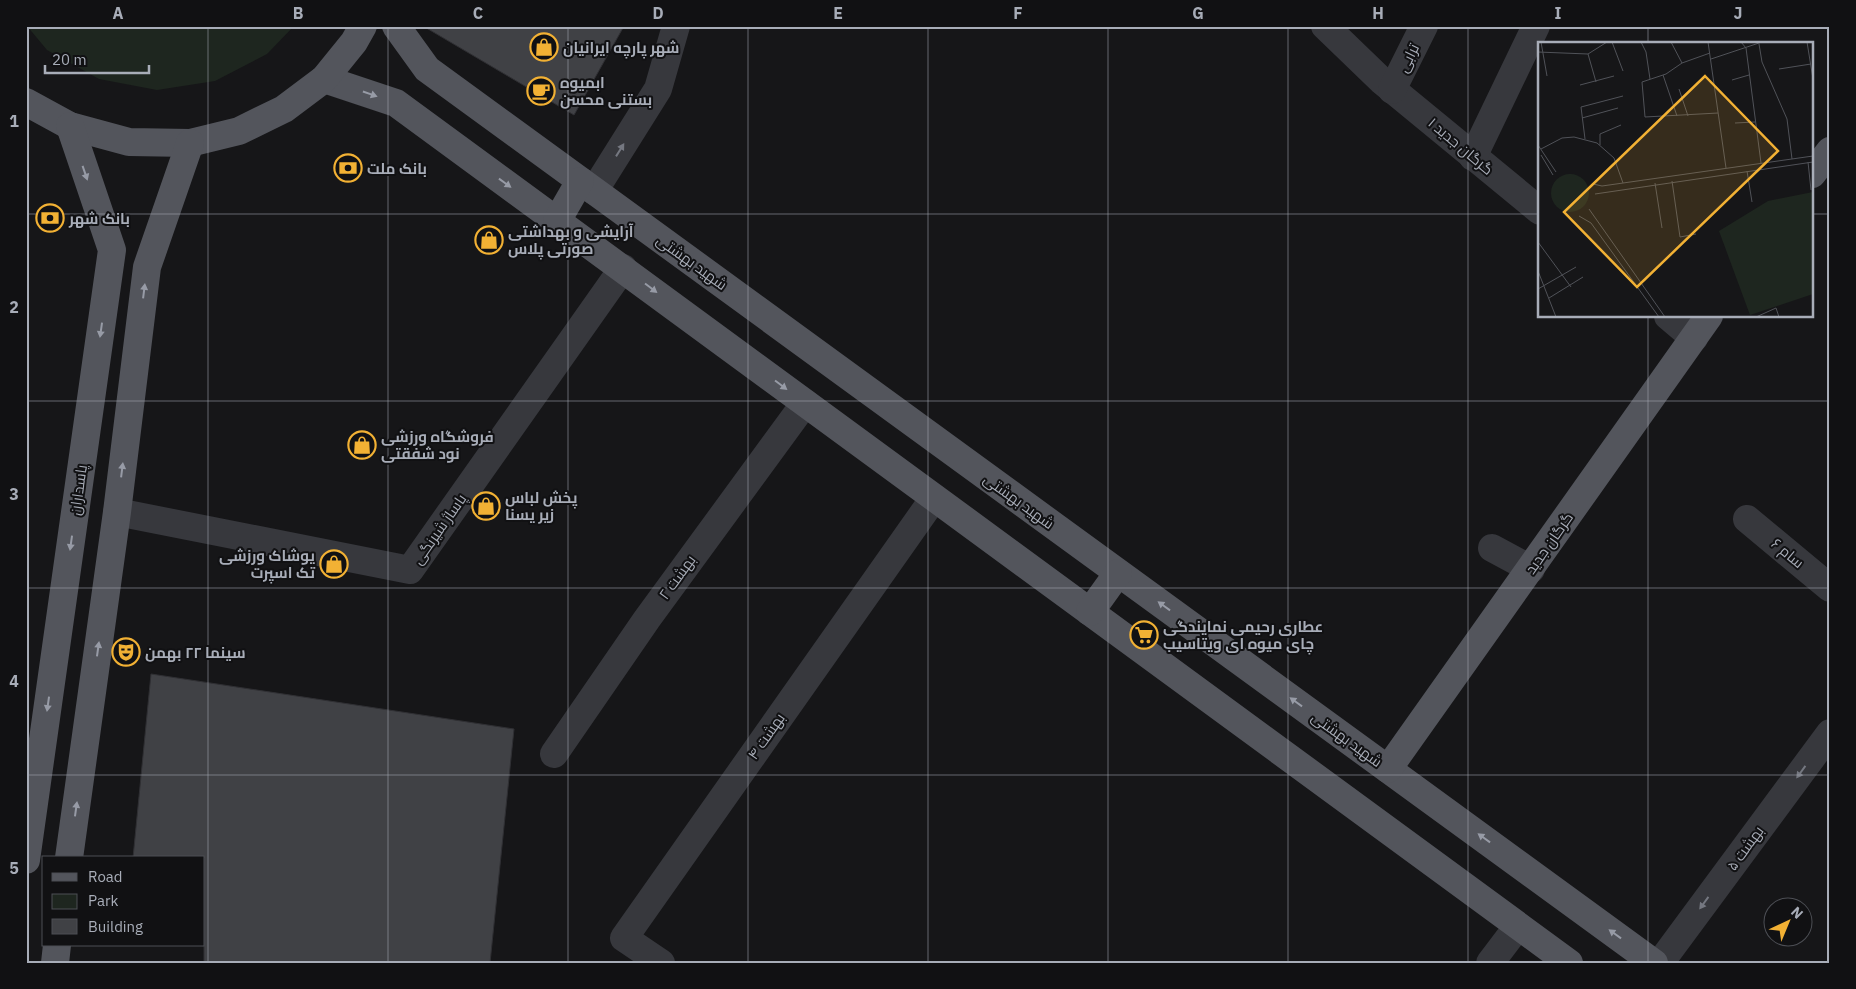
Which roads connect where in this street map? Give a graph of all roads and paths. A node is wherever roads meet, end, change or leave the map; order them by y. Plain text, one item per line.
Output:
1 (363, 26) edge
2 (396, 26) edge
3 (676, 26) edge
4 (1325, 26) edge
5 (1424, 26) edge
6 (1536, 26) edge
7 (324, 79) junction
8 (1387, 86) junction
9 (26, 102) edge
10 (70, 126) junction
11 (190, 143) junction
12 (1830, 151) edge
13 (1473, 157) junction
14 (1814, 171) edge
15 (587, 186) junction
16 (1538, 209) edge
17 (557, 221) junction
18 (622, 268) junction
19 (1674, 318) edge
20 (1701, 327) edge
21 (805, 402) junction
22 (934, 498) junction
23 (117, 512) junction
24 (1747, 519) dead end
25 (1492, 548) dead end
26 (1531, 570) junction
27 (1118, 573) junction
28 (1830, 588) edge
29 (1090, 612) junction
30 (1830, 733) edge
31 (554, 754) dead end
32 (1388, 769) junction
33 (29, 814) edge
34 (69, 856) edge
35 (26, 860) edge
36 (1518, 926) junction
37 (57, 946) edge
38 (55, 963) edge
39 (661, 963) edge
40 (1490, 963) edge
41 (1568, 963) edge
42 (1654, 963) edge
43 (1660, 963) edge

1 - 7 main road
2 - 15 main road, شهید بهشتی
15 -> 3 street
4 - 8 street, گرگان جدید ۱
5 - 8 street, ترابی
6 - 13 street
7 - 11 main road
7 -> 17 main road
8 - 13 street, گرگان جدید ۱
9 - 10 main road
10 - 11 main road
10 -> 33 main road, پاسداران
23 -> 11 main road
12 - 14 main road
13 - 16 street, گرگان جدید ۱
15 - 17 main road
15 - 27 main road, شهید بهشتی
17 - 18 main road
18 -> 21 main road
18 - 23 street, پاساژ شیرنگی
19 - 20 street
20 - 26 main road, گرگان جدید
21 - 22 main road
21 - 31 street, بهشت ۲
22 - 29 main road
22 - 39 street, ۴ بهشت
34 -> 23 main road
24 - 28 street, ۶ سام
25 - 26 street
26 - 32 main road, گرگان جدید
27 - 29 main road
32 -> 27 main road, شهید بهشتی
29 - 36 main road
30 -> 43 street, بهشت ۵
42 -> 32 main road, شهید بهشتی
33 - 35 main road, پاسداران
36 - 40 street
36 - 41 main road
37 - 38 main road

